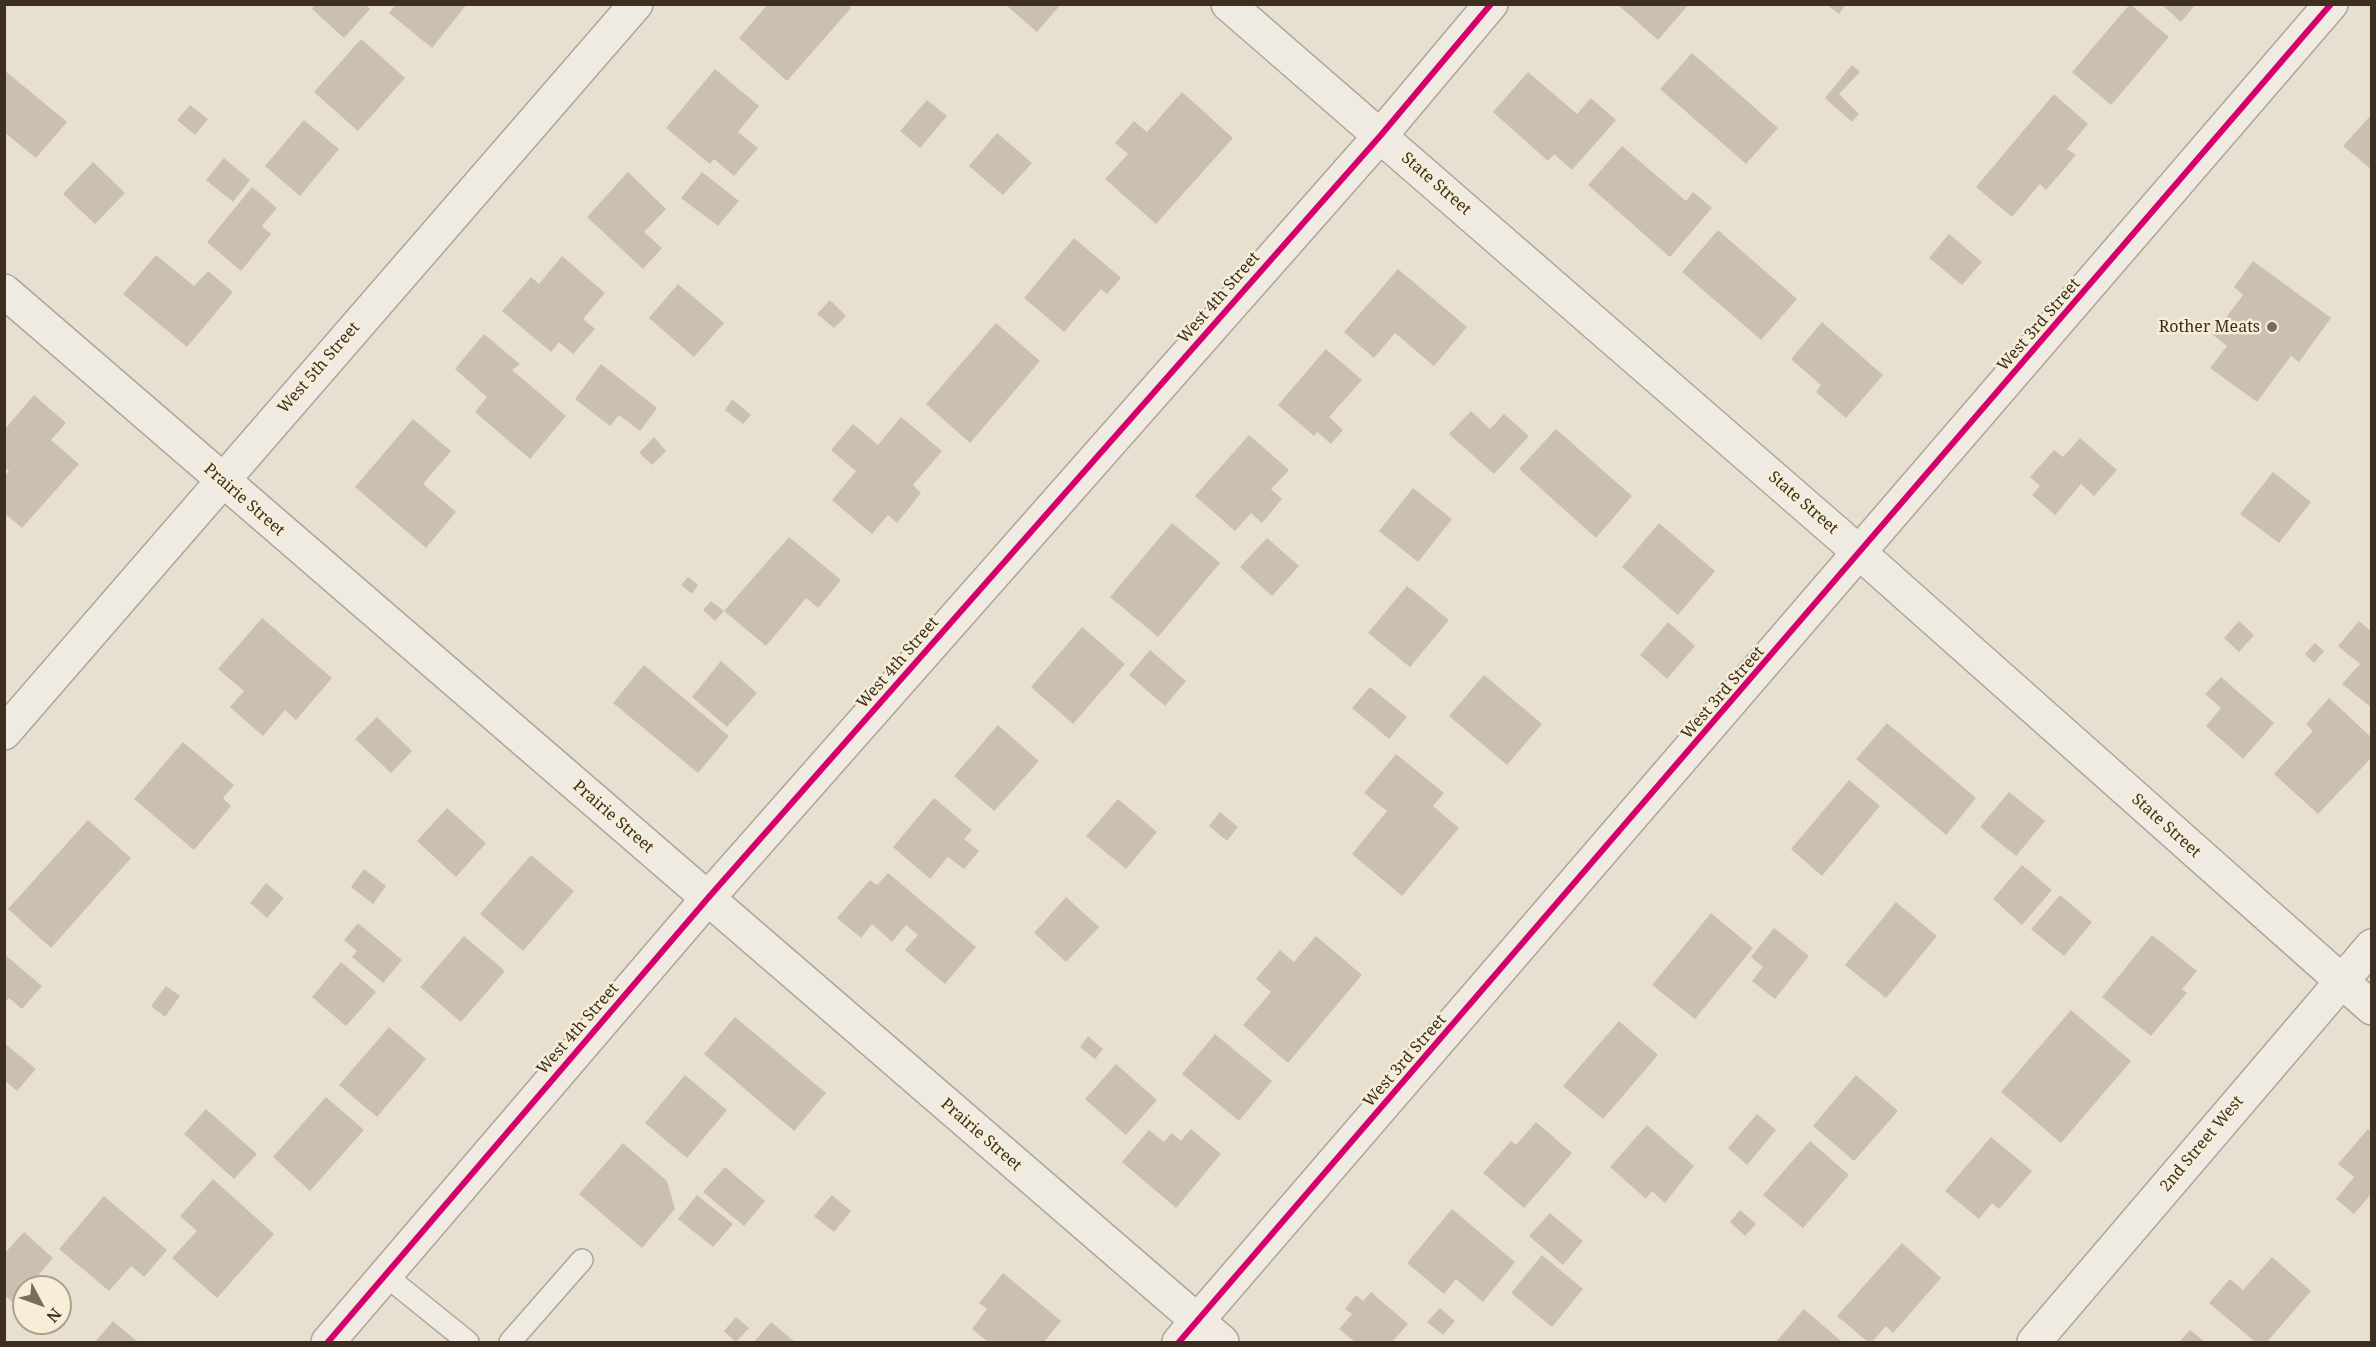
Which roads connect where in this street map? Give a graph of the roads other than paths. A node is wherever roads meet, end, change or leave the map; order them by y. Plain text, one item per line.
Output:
1 (636, 4) edge
2 (1228, 4) edge
3 (1491, 4) edge
4 (2331, 4) edge
5 (1381, 135) junction
6 (4, 291) edge
7 (221, 480) junction
8 (1861, 554) junction
9 (4, 733) edge
10 (708, 898) junction
11 (2372, 946) edge
12 (2340, 981) junction
13 (2372, 1008) edge
14 (582, 1260) dead end
15 (385, 1275) junction
16 (1188, 1332) edge
17 (328, 1342) edge
18 (468, 1342) edge
19 (510, 1342) edge
20 (1222, 1342) edge
21 (2034, 1342) edge

1 - 7 street, West 5th Street
2 - 5 street, State Street
3 - 5 street, West 4th Street
4 - 8 street, West 3rd Street
5 - 8 street, State Street
5 - 10 street, West 4th Street
6 - 7 street, Prairie Street
7 - 9 street, West 5th Street
7 - 10 street, Prairie Street
8 - 12 street, State Street
8 - 16 street, West 3rd Street
10 - 15 street, West 4th Street
10 - 16 street, Prairie Street
11 - 12 street, 2nd Street West
12 - 13 street, State Street
12 - 21 street, 2nd Street West
14 - 19 lane
15 - 17 street, West 4th Street
15 - 18 lane
16 - 20 street, Prairie Street

